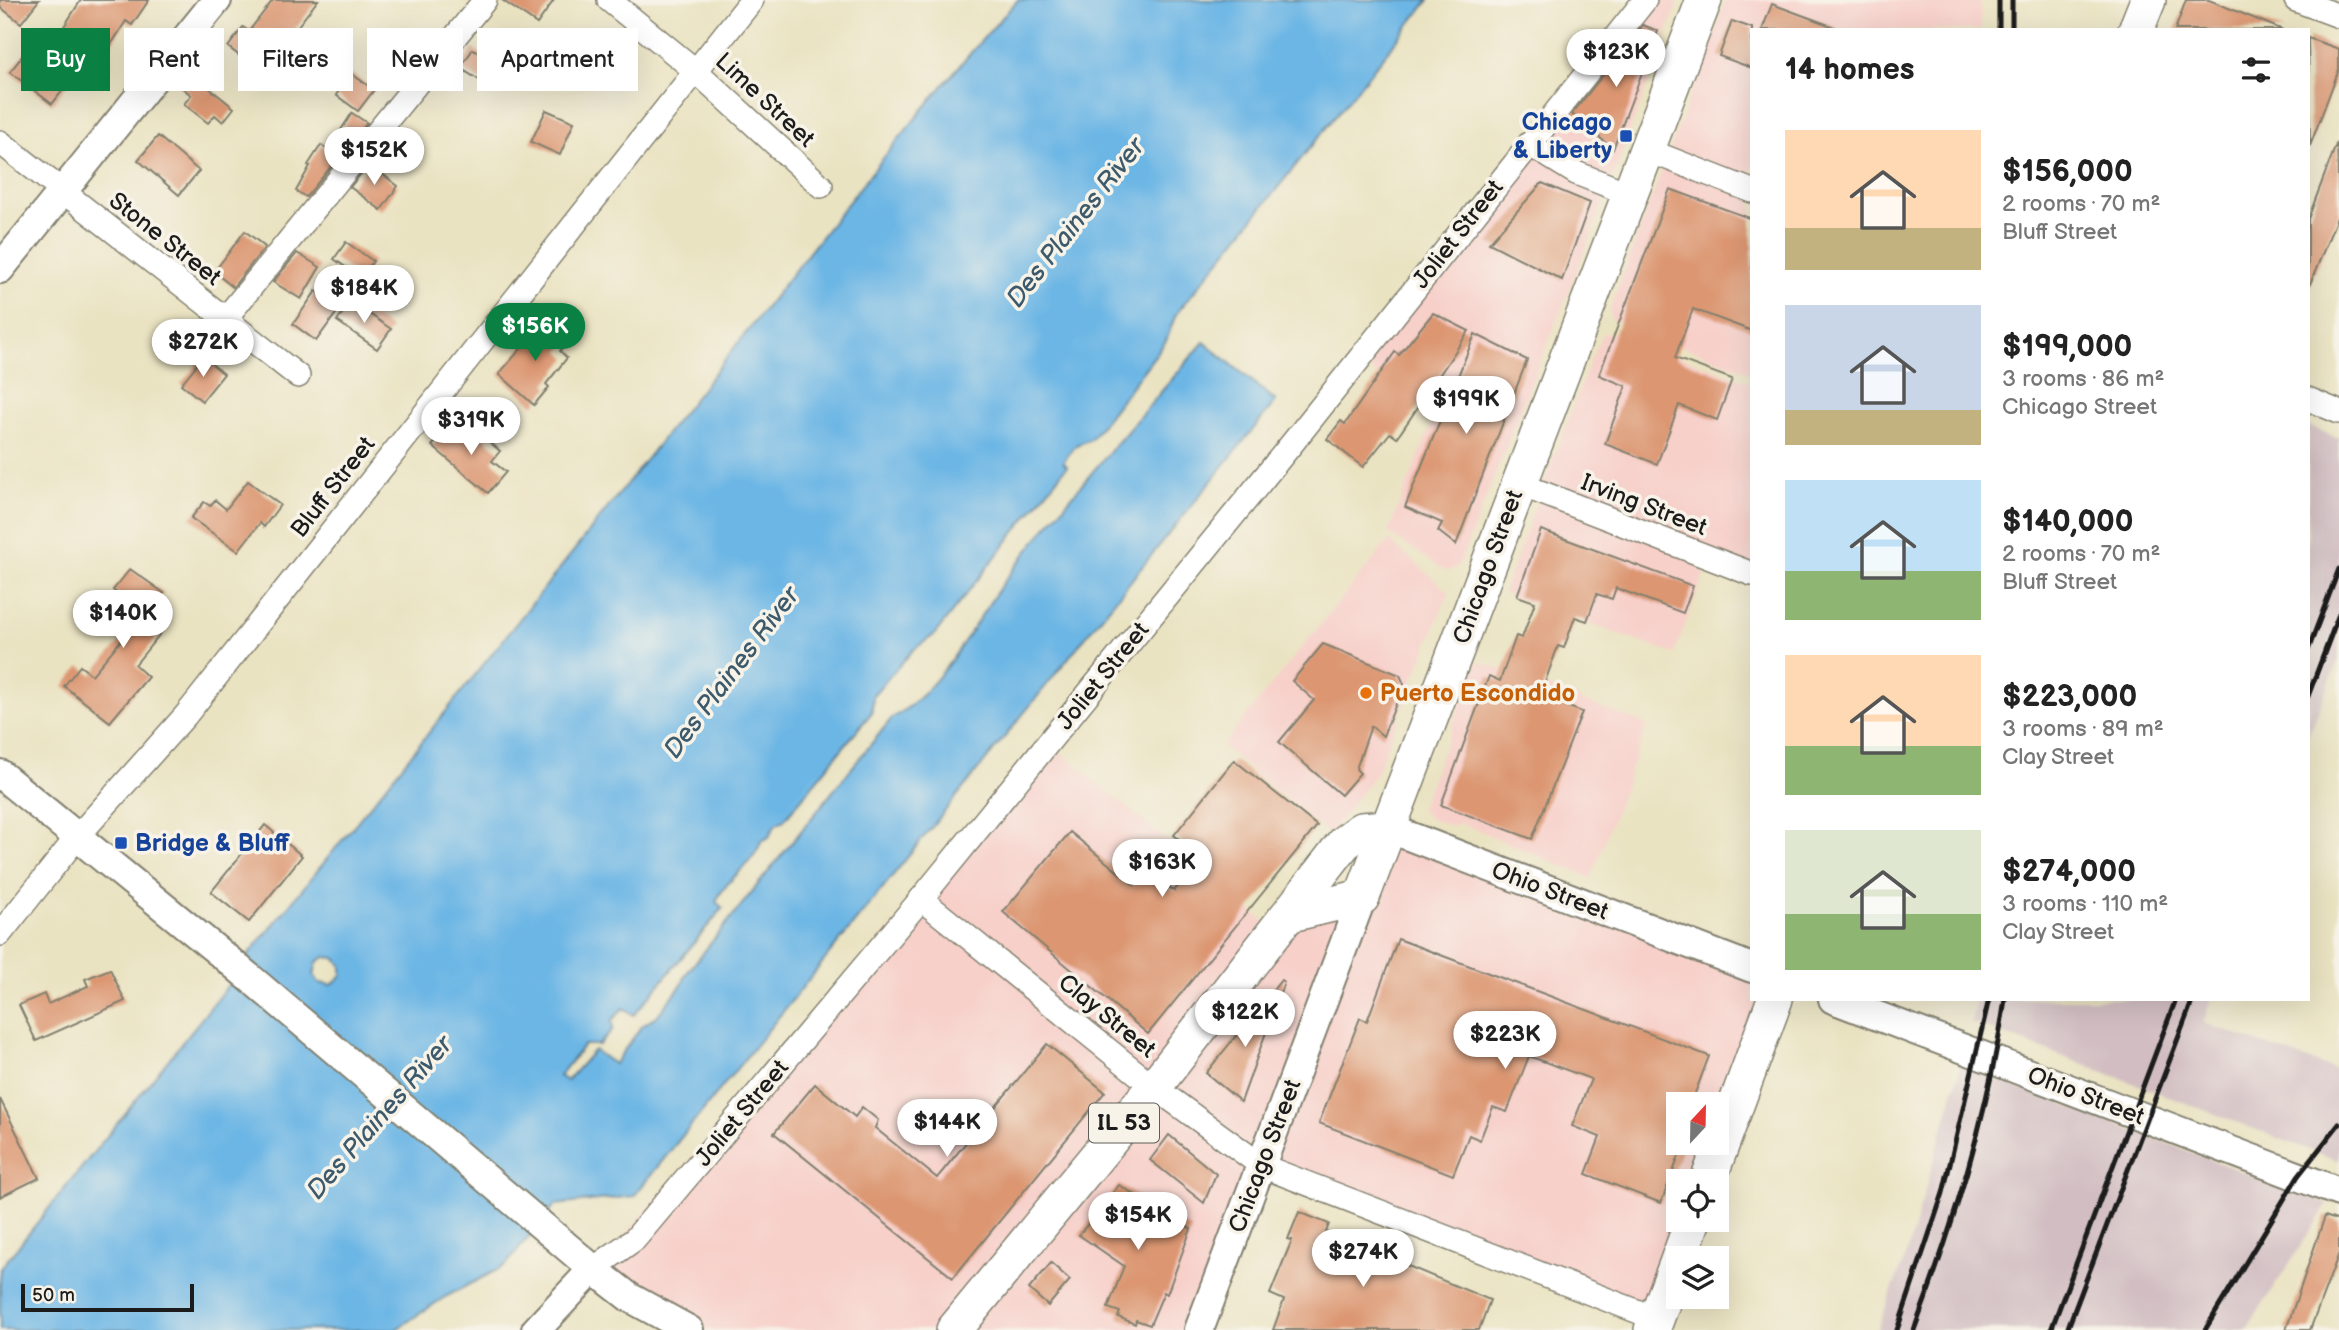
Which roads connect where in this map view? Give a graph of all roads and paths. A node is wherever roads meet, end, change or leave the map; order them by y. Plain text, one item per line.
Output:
1 (217, 0) edge
2 (485, 0) edge
3 (609, 0) edge
4 (752, 0) edge
5 (1645, 0) edge
6 (1703, 0) edge
7 (2148, 0) edge
8 (2296, 0) edge
9 (2339, 16) edge
10 (2137, 28) edge
11 (696, 71) junction
12 (0, 142) edge
13 (1529, 144) junction
14 (1647, 150) junction
15 (821, 186) dead end
16 (1750, 190) edge
17 (62, 192) junction
18 (1630, 194) junction
19 (0, 269) edge
20 (225, 319) junction
21 (298, 376) dead end
22 (2310, 400) edge
23 (2339, 412) edge
24 (1518, 484) junction
25 (1750, 573) edge
26 (0, 774) edge
27 (1388, 828) junction
28 (78, 836) junction
29 (1362, 897) junction
30 (921, 899) junction
31 (1291, 914) junction
32 (0, 934) edge
33 (1750, 967) edge
34 (1774, 1001) edge
35 (1838, 1001) edge
36 (1154, 1087) junction
37 (1262, 1166) junction
38 (1712, 1169) edge
39 (2339, 1192) edge
40 (593, 1269) junction
41 (1666, 1294) edge
42 (1655, 1324) edge
43 (536, 1330) edge
44 (689, 1330) edge
45 (954, 1330) edge
46 (1199, 1330) edge

1 - 17 street
2 - 20 street
3 - 11 street, Lime Street
4 - 11 street, Bluff Street
5 - 13 street, Joliet Street
6 - 14 main road, Chicago Street
7 - 10 main road
8 - 9 street
11 - 15 street, Lime Street
11 - 28 street, Bluff Street
12 - 17 street, Stone Street
13 - 18 street
13 - 30 street, Joliet Street
14 - 16 street
14 - 18 main road, Chicago Street
17 - 19 street
17 - 20 street, Stone Street
18 - 24 main road, Chicago Street
20 - 21 street, Stone Street
22 - 23 street
24 - 25 street, Irving Street
24 - 27 main road, Chicago Street
26 - 28 street
27 - 29 main road, Chicago Street
27 - 31 main road
27 - 33 street, Ohio Street
28 - 32 street, Bluff Street
28 - 40 street
29 - 31 main road
29 - 37 street, Chicago Street
30 - 36 street, Clay Street
30 - 40 street, Joliet Street
31 - 36 main road, IL 53
34 - 38 main road
35 - 39 street, Ohio Street
36 - 37 street, Clay Street
36 - 45 main road, IL 53
37 - 42 street, Clay Street
37 - 46 street, Chicago Street
40 - 43 street, Joliet Street
40 - 44 street
41 - 42 main road

